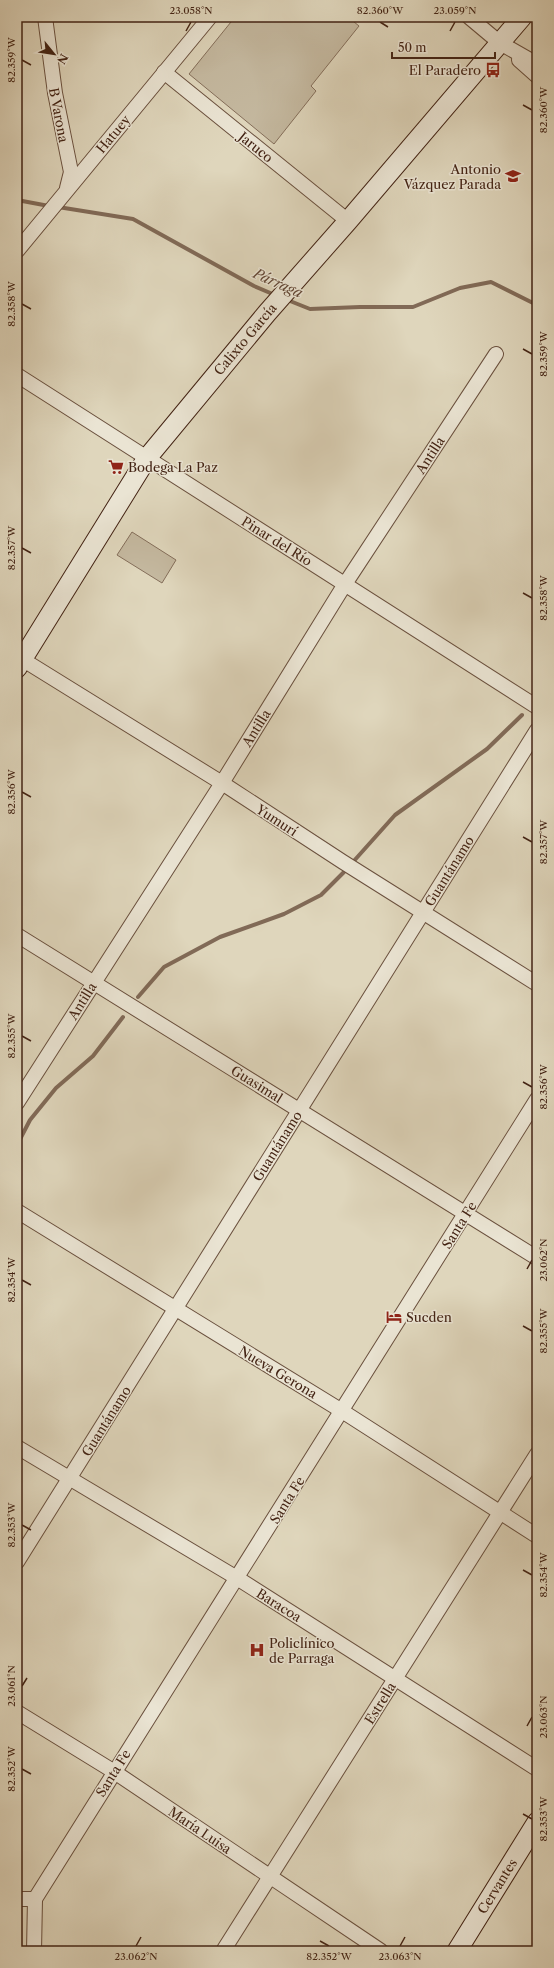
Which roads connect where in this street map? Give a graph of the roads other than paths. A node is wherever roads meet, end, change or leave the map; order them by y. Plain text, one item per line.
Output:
1 (45, 17) edge
2 (210, 17) edge
3 (469, 17) edge
4 (522, 17) edge
5 (500, 43) junction
6 (537, 64) edge
7 (164, 72) junction
8 (537, 76) edge
9 (67, 189) junction
10 (348, 221) junction
11 (17, 252) edge
12 (496, 354) dead end
13 (17, 375) edge
14 (147, 458) junction
15 (345, 584) junction
16 (19, 661) edge
17 (537, 706) edge
18 (537, 730) edge
19 (222, 783) junction
20 (423, 913) junction
21 (17, 935) edge
22 (94, 982) junction
23 (537, 984) edge
24 (537, 1099) edge
25 (17, 1103) edge
26 (299, 1110) junction
27 (17, 1211) edge
28 (467, 1213) junction
29 (537, 1258) edge
30 (175, 1309) junction
31 (342, 1411) junction
32 (17, 1447) edge
33 (537, 1454) edge
34 (70, 1478) junction
35 (500, 1513) junction
36 (537, 1536) edge
37 (17, 1562) edge
38 (237, 1578) junction
39 (396, 1678) junction
40 (17, 1712) edge
41 (537, 1769) edge
42 (113, 1771) junction
43 (537, 1822) edge
44 (270, 1877) junction
45 (17, 1899) edge
46 (34, 1899) junction
47 (34, 1951) edge
48 (223, 1951) edge
49 (381, 1951) edge
50 (457, 1951) edge

1 - 9 street, B Varona
2 - 7 street, Hatuey
3 - 5 street
4 - 5 main road, Calixto García
5 - 6 street
5 - 8 street
5 - 10 main road, Calixto García
7 - 9 street, Hatuey
7 - 10 street, Jaruco
9 - 11 street, Hatuey
10 - 14 main road, Calixto García
12 - 15 street, Antilla
13 - 14 street, Pinar del Río
14 - 15 street, Pinar del Río
14 - 16 main road, Calixto García
15 - 17 street, Pinar del Río
15 - 19 street, Antilla
16 - 19 street, Yumurí
18 - 20 street, Guantánamo
19 - 20 street, Yumurí
19 - 22 street, Antilla
20 - 23 street, Yumurí
20 - 26 street, Guantánamo
21 - 22 street, Guasimal
22 - 25 street, Antilla
22 - 26 street, Guasimal
24 - 28 street, Santa Fe
26 - 28 street, Guasimal
26 - 30 street, Guantánamo
27 - 30 street, Nueva Gerona
28 - 29 street, Guasimal
28 - 31 street, Santa Fe
30 - 31 street, Nueva Gerona
30 - 34 street, Guantánamo
31 - 35 street, Nueva Gerona
31 - 38 street, Santa Fe
32 - 34 street, Baracoa
33 - 35 street, Estrella
34 - 37 street, Guantánamo
34 - 38 street, Baracoa
35 - 36 street, Nueva Gerona
35 - 39 street, Estrella
38 - 39 street, Baracoa
38 - 42 street, Santa Fe
39 - 41 street, Baracoa
39 - 44 street, Estrella
40 - 42 street, María Luisa
42 - 44 street, María Luisa
42 - 46 street, Santa Fe
43 - 50 main road, Cervantes
44 - 48 street, Estrella
44 - 49 street, María Luisa
45 - 46 street
46 - 47 street

